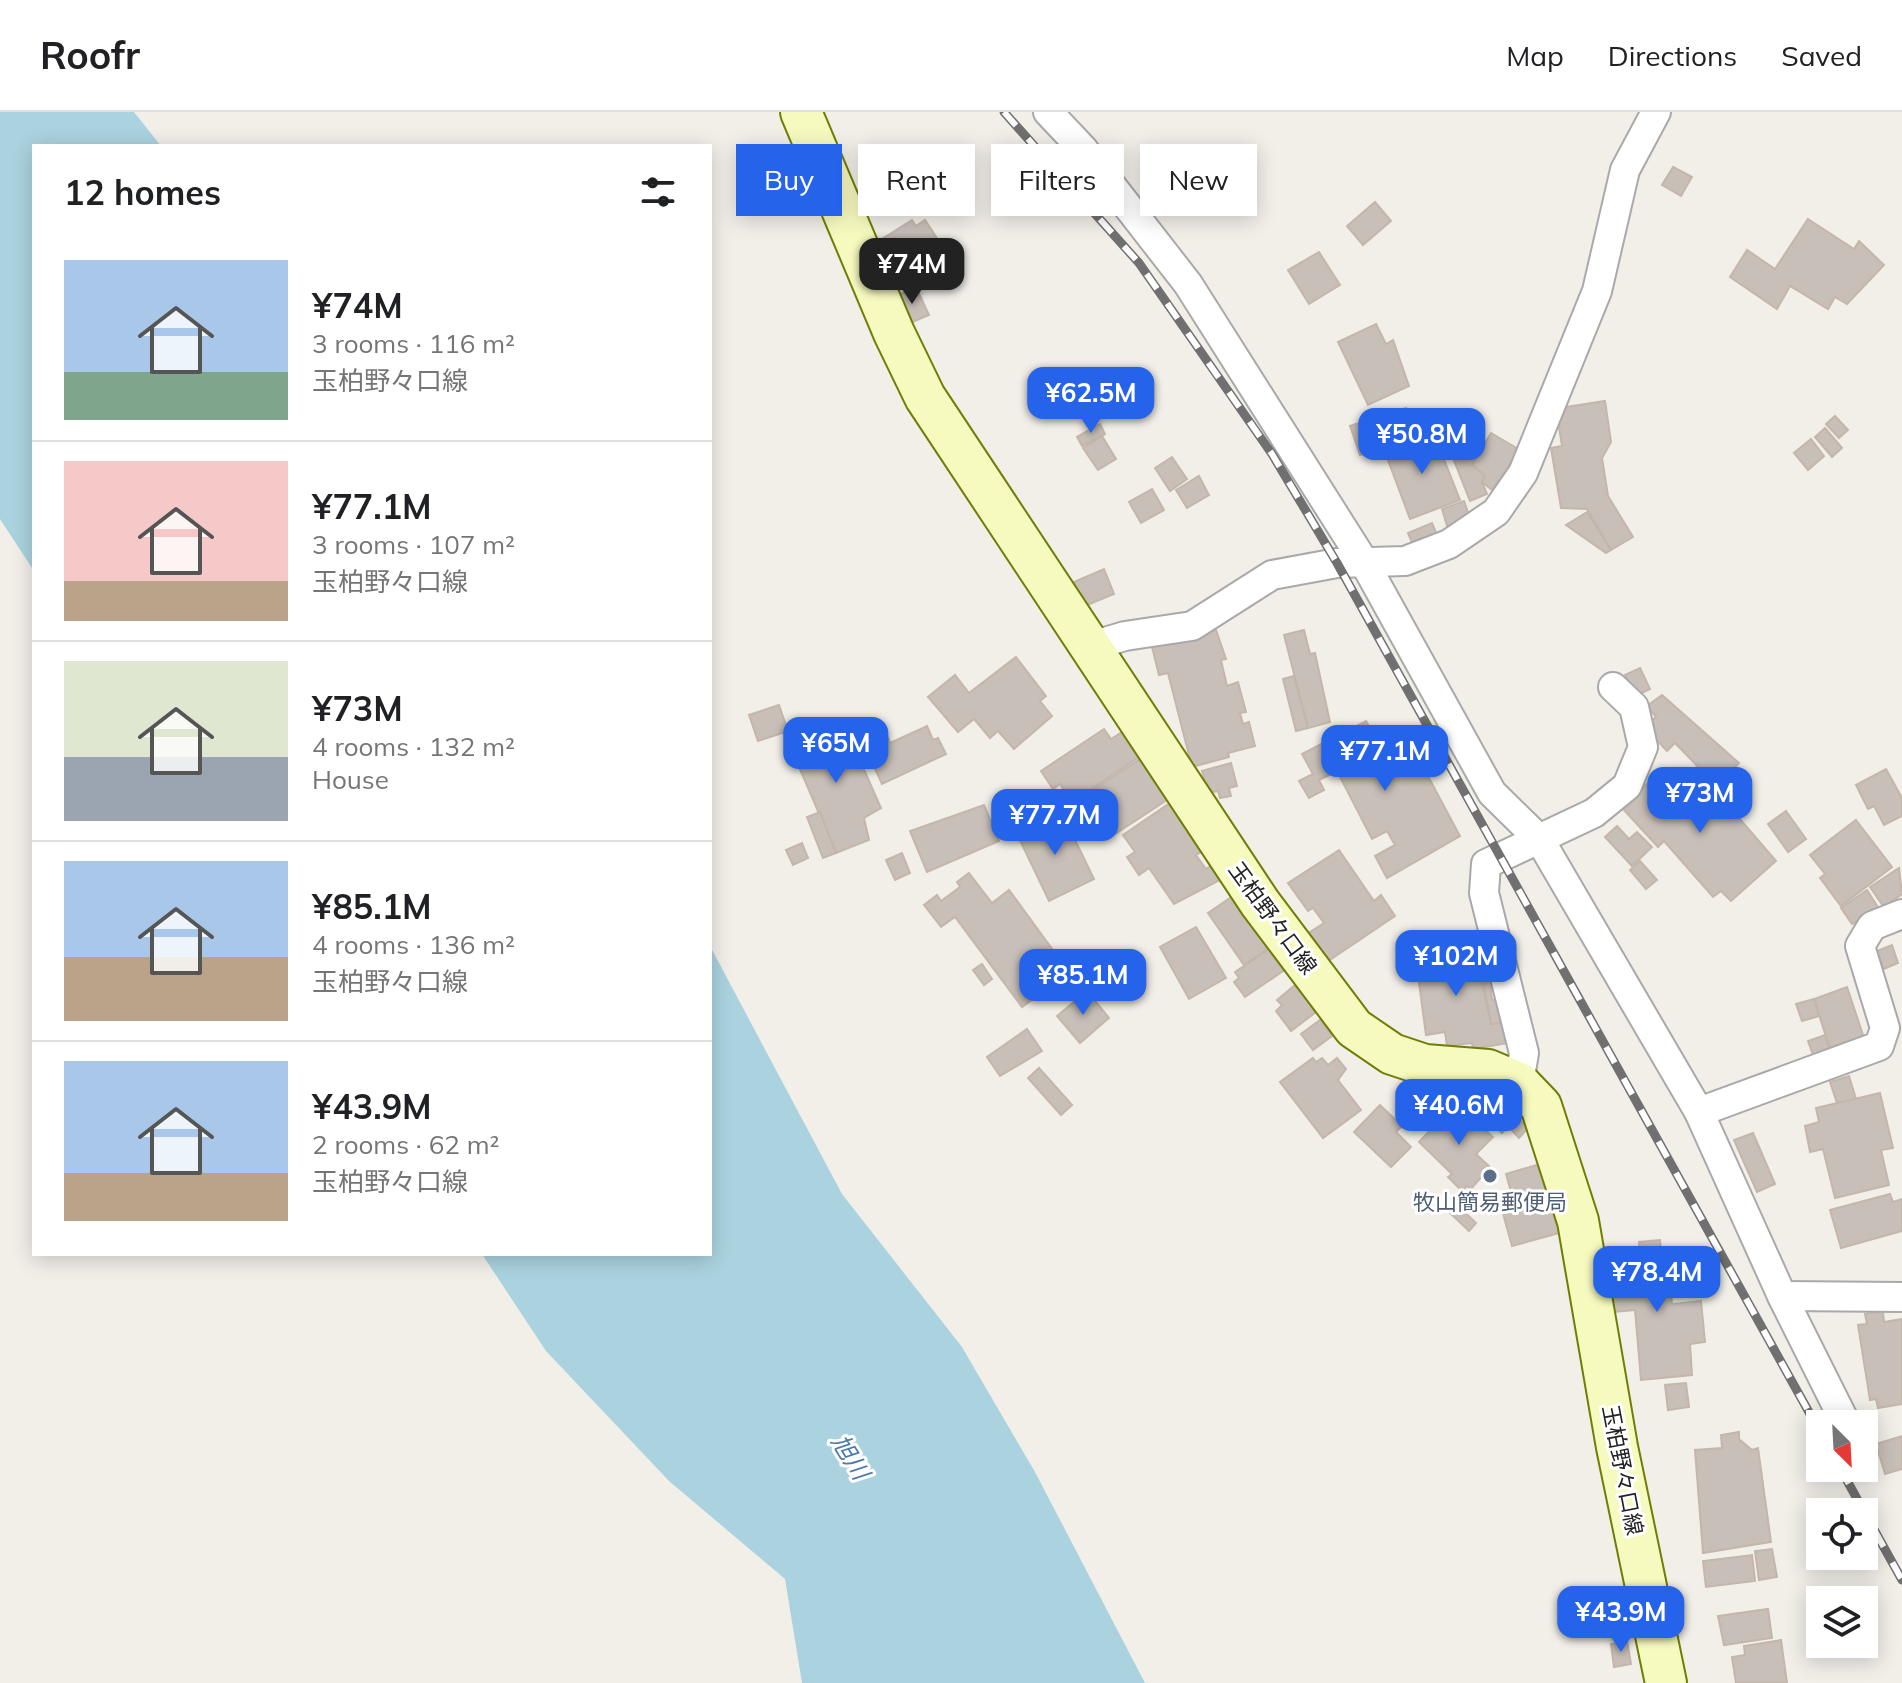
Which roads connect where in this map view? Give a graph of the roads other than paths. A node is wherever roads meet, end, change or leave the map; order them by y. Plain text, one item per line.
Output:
1 (801, 112) edge
2 (1048, 112) edge
3 (1656, 112) edge
4 (1364, 562) junction
5 (1088, 647) junction
6 (1613, 687) dead end
7 (1540, 840) junction
8 (1902, 914) edge
9 (1519, 1083) junction
10 (1699, 1112) junction
11 (1782, 1296) junction
12 (1902, 1297) edge
13 (1839, 1410) edge
14 (1666, 1683) edge

1 - 5 main road, 玉柏野々口線
2 - 4 street
3 - 4 street
4 - 5 street
4 - 7 street
5 - 9 main road, 玉柏野々口線
6 - 7 street
7 - 9 street
7 - 10 street
8 - 10 street
9 - 14 main road, 玉柏野々口線
10 - 11 street
11 - 12 street
11 - 13 street

